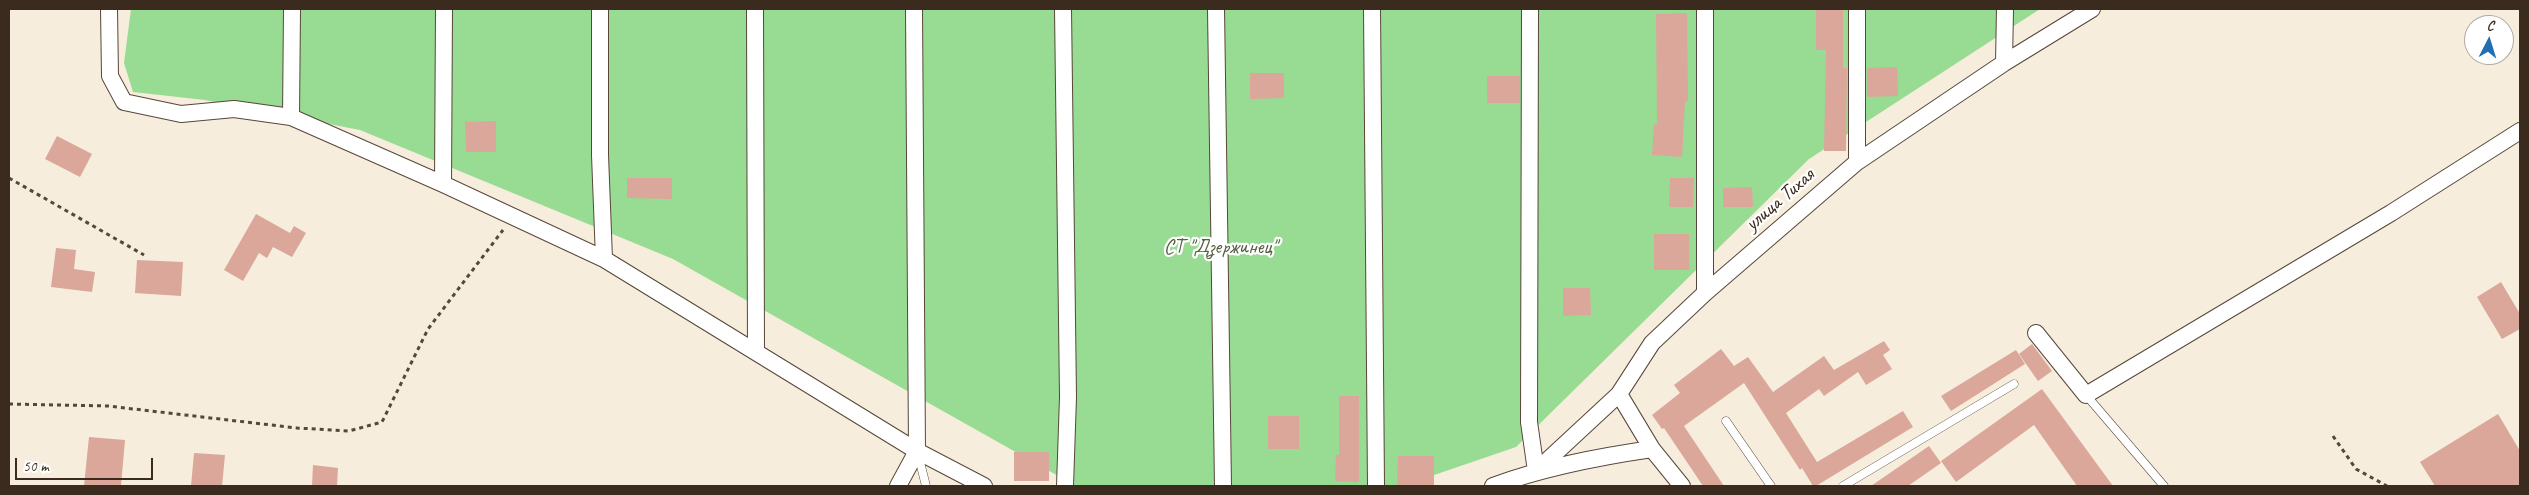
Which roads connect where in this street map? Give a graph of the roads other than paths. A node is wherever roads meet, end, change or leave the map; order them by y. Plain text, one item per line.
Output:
1 (109, 9) edge
2 (292, 9) edge
3 (444, 9) edge
4 (600, 9) edge
5 (755, 9) edge
6 (914, 9) edge
7 (1063, 9) edge
8 (1216, 9) edge
9 (1372, 9) edge
10 (1530, 9) edge
11 (1705, 9) edge
12 (1857, 9) edge
13 (2005, 9) edge
14 (2092, 9) edge
15 (2004, 62) junction
16 (291, 117) junction
17 (2520, 131) edge
18 (1857, 162) junction
19 (443, 184) junction
20 (604, 259) junction
21 (1705, 293) junction
22 (2036, 332) dead end
23 (756, 352) junction
24 (2014, 384) dead end
25 (1619, 394) junction
26 (2086, 395) junction
27 (1726, 420) dead end
28 (1652, 449) junction
29 (917, 451) junction
30 (1536, 471) junction
31 (898, 486) edge
32 (926, 486) edge
33 (984, 486) edge
34 (1066, 486) edge
35 (1223, 486) edge
36 (1376, 486) edge
37 (1492, 486) edge
38 (1682, 486) edge
39 (1771, 486) edge
40 (1843, 486) edge
41 (2164, 486) edge

1 - 16 street
2 - 16 street
3 - 19 street
4 - 20 street
5 - 23 street
6 - 29 street
7 - 34 street
8 - 35 street
9 - 36 street
10 - 30 street
11 - 21 street
12 - 18 street
13 - 15 street
14 - 15 street, улица Тихая
15 - 18 street, улица Тихая
16 - 19 street
17 - 26 street
18 - 21 street, улица Тихая
19 - 20 street
20 - 23 street
21 - 25 street, улица Тихая
22 - 26 street
23 - 29 street
24 - 40 lane
25 - 28 street
25 - 30 street, улица Тихая
26 - 41 lane
27 - 39 lane
28 - 30 street
28 - 38 street
29 - 31 street
29 - 32 lane
29 - 33 street
30 - 37 street

